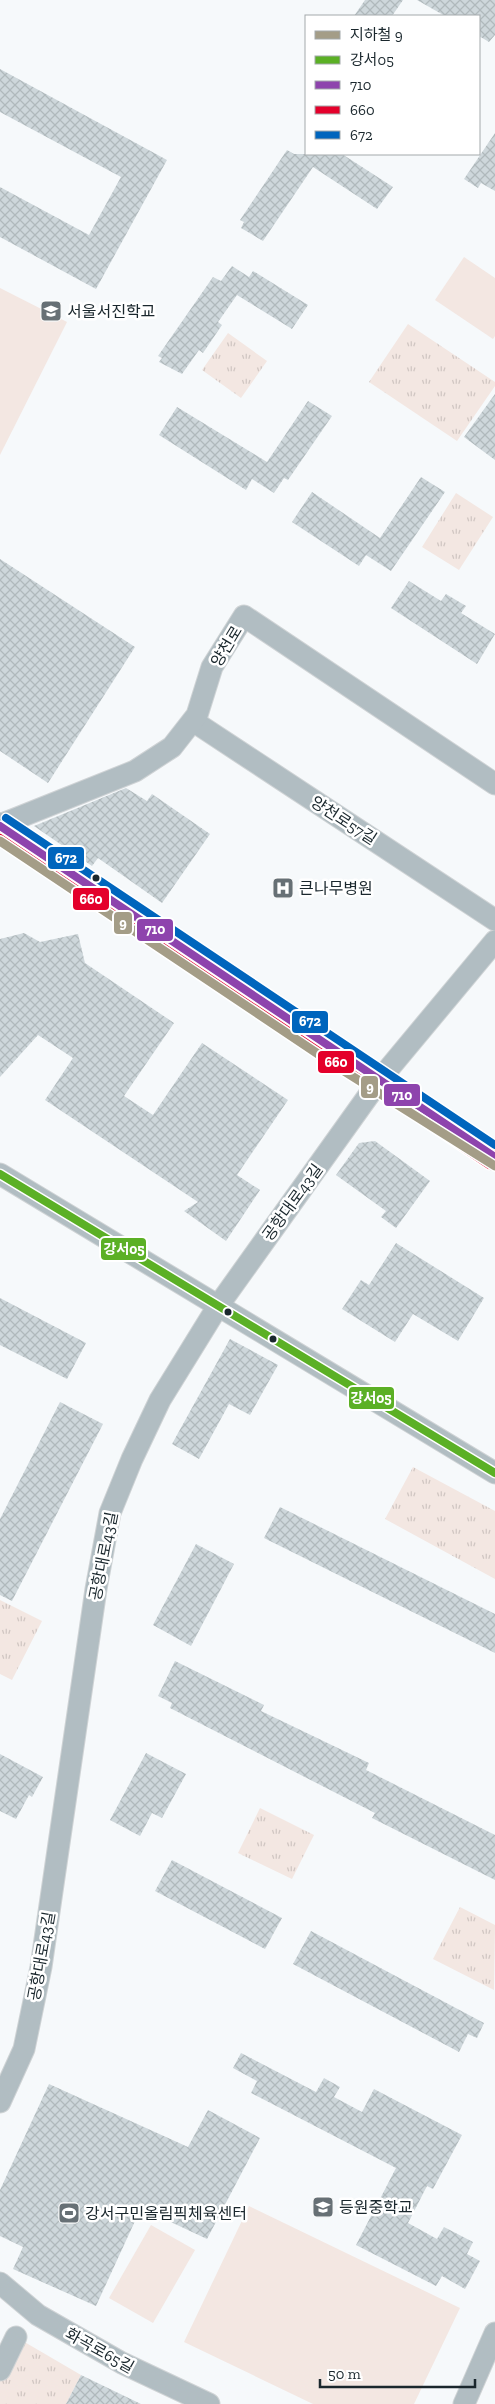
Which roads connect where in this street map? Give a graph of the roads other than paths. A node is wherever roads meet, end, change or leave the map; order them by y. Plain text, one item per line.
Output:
1 (192, 721) junction
2 (495, 784) edge
3 (0, 825) edge
4 (495, 920) edge
5 (495, 941) edge
6 (381, 1078) junction
7 (495, 1157) edge
8 (0, 1174) edge
9 (218, 1306) junction
10 (495, 1473) edge
11 (0, 2102) edge
12 (0, 2283) edge
13 (495, 2333) edge
14 (16, 2337) dead end
15 (0, 2370) edge
16 (209, 2404) edge
17 (464, 2404) edge

1 - 2 street, 양천로
1 - 3 street, 양천로
1 - 4 street, 양천로57길
3 - 6 main road, 양천로
5 - 6 street
6 - 7 main road, 양천로
6 - 9 street, 공항대로43길
8 - 9 street
9 - 10 street
9 - 11 street, 공항대로43길
12 - 16 street, 화곡로65길
13 - 17 street
14 - 15 street

